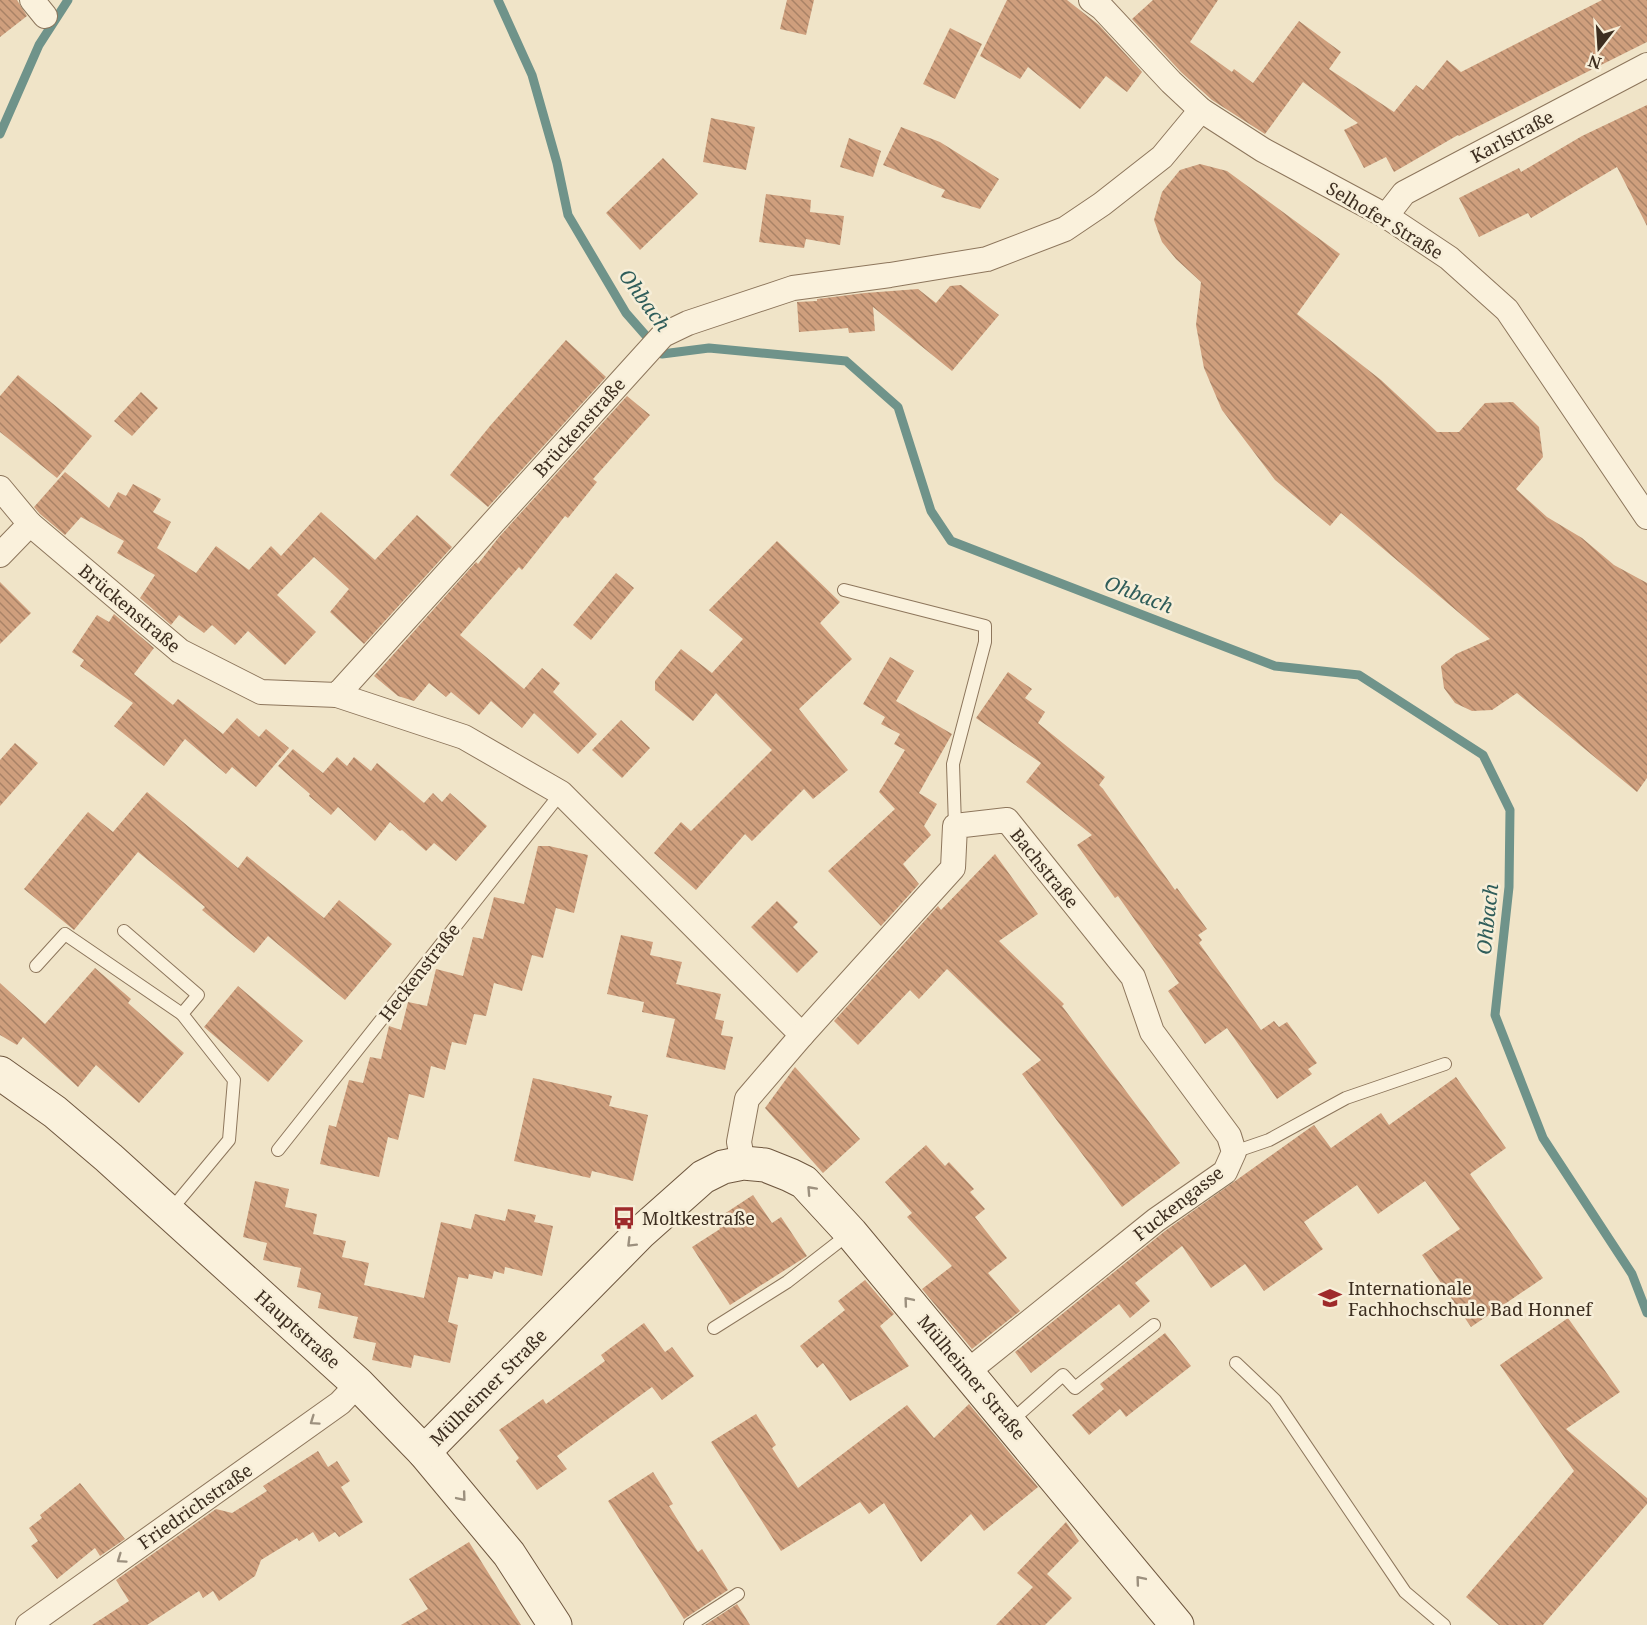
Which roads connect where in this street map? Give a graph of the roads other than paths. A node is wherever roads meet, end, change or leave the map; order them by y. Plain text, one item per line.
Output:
1 (1100, 3) edge
2 (1647, 65) edge
3 (1201, 110) junction
4 (1386, 216) junction
5 (0, 488) edge
6 (1647, 518) edge
7 (30, 524) junction
8 (0, 555) edge
9 (844, 590) dead end
10 (337, 695) junction
11 (561, 793) junction
12 (956, 826) junction
13 (124, 931) dead end
14 (36, 966) dead end
15 (182, 1014) junction
16 (802, 1035) junction
17 (1445, 1064) dead end
18 (0, 1073) edge
19 (278, 1150) dead end
20 (1234, 1152) junction
21 (743, 1163) junction
22 (170, 1211) junction
23 (851, 1233) junction
24 (1154, 1325) dead end
25 (714, 1328) dead end
26 (1236, 1364) dead end
27 (968, 1372) junction
28 (358, 1384) junction
29 (1009, 1422) junction
30 (424, 1452) junction
31 (738, 1594) dead end
32 (28, 1625) edge
33 (555, 1625) edge
34 (690, 1625) edge
35 (1177, 1625) edge
36 (1444, 1625) edge

1 - 3 street, Selhofer Straße
2 - 4 street, Karlstraße
3 - 4 street, Selhofer Straße
3 - 10 street, Brückenstraße
4 - 6 street, Selhofer Straße
5 - 7 street, Brückenstraße
7 - 8 street
7 - 10 street, Brückenstraße
9 - 12 lane
10 - 11 street
11 - 16 street
11 - 19 lane, Heckenstraße
12 - 16 street
12 - 20 street, Bachstraße
13 - 15 lane
14 - 15 lane
15 - 22 lane
16 - 21 street
17 - 20 lane, Fuckengasse
18 - 22 main road, Hauptstraße
20 - 27 street, Fuckengasse
23 -> 21 main road, Mülheimer Straße
21 -> 30 main road, Mülheimer Straße
22 - 28 main road, Hauptstraße
23 - 25 lane
27 -> 23 main road, Mülheimer Straße
24 - 29 lane
26 - 36 lane
27 - 29 main road, Mülheimer Straße
28 - 30 main road, Hauptstraße
28 -> 32 street, Friedrichstraße
35 -> 29 main road, Mülheimer Straße
30 -> 33 main road, Hauptstraße
31 - 34 lane

